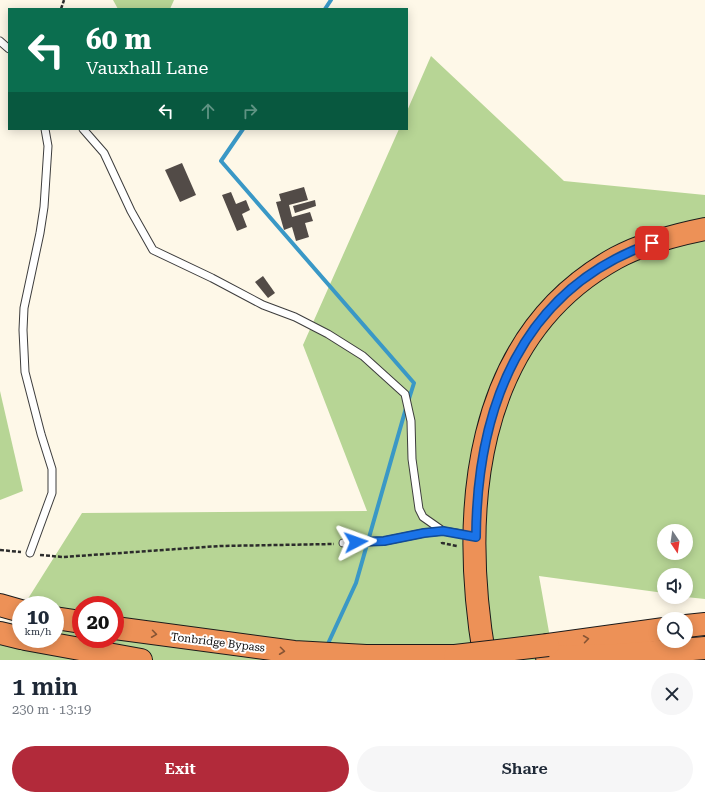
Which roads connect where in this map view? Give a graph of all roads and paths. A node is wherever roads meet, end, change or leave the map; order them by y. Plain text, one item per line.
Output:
1 (0, 41) edge
2 (8, 48) edge
3 (45, 130) edge
4 (84, 130) edge
5 (705, 229) edge
6 (443, 531) junction
7 (476, 537) junction
8 (343, 543) joint
9 (0, 550) edge
10 (30, 554) junction
11 (0, 605) edge
12 (12, 608) edge
13 (705, 624) edge
14 (693, 625) edge
15 (124, 629) edge
16 (657, 630) edge
17 (0, 633) edge
18 (12, 636) edge
19 (64, 646) edge
20 (705, 648) edge
21 (547, 651) junction
22 (141, 660) edge
23 (485, 660) edge

1 - 2 lane
3 - 10 lane
4 - 6 lane
5 - 7 highway
6 - 7 lane
6 - 8 lane
7 - 23 highway
8 - 10 path
9 - 10 path
11 - 12 highway
13 - 14 highway
15 -> 21 highway, Tonbridge Bypass, bridge
21 -> 16 highway
17 - 18 highway
19 - 22 highway
20 - 21 highway

